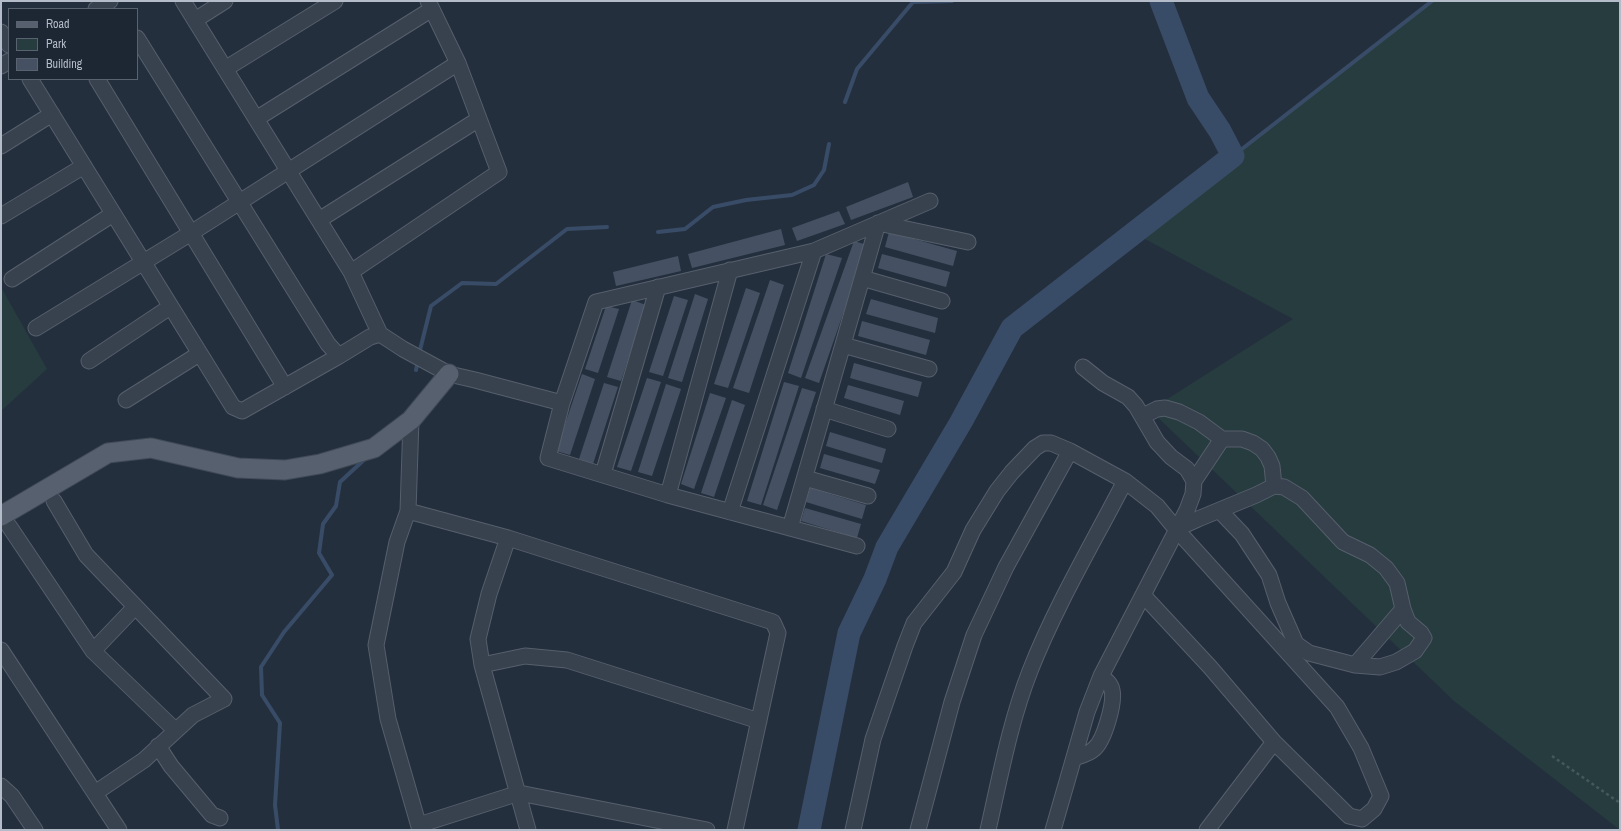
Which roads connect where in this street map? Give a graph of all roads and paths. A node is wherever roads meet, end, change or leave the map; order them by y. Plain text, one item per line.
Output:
1 (110, 1) edge
2 (183, 1) edge
3 (225, 1) edge
4 (335, 1) edge
5 (430, 5) edge
6 (98, 8) edge
7 (195, 20) junction
8 (1, 32) edge
9 (138, 40) edge
10 (8, 43) edge
11 (458, 63) junction
12 (225, 69) junction
13 (31, 80) edge
14 (98, 80) edge
15 (52, 114) junction
16 (256, 119) junction
17 (479, 119) junction
18 (1, 146) edge
19 (84, 166) junction
20 (288, 171) junction
21 (930, 201) dead end
22 (240, 202) junction
23 (113, 214) junction
24 (1, 216) edge
25 (319, 220) junction
26 (878, 223) junction
27 (192, 233) junction
28 (968, 242) dead end
29 (814, 251) junction
30 (143, 263) junction
31 (730, 270) junction
32 (351, 272) junction
33 (862, 278) junction
34 (12, 279) dead end
35 (658, 287) junction
36 (942, 301) dead end
37 (170, 306) junction
38 (36, 328) dead end
39 (380, 334) junction
40 (843, 345) junction
41 (199, 354) junction
42 (339, 356) junction
43 (89, 361) dead end
44 (1083, 367) dead end
45 (930, 369) dead end
46 (449, 374) junction
47 (285, 387) junction
48 (126, 400) dead end
49 (562, 403) junction
50 (824, 409) junction
51 (1143, 416) junction
52 (411, 420) junction
53 (888, 429) dead end
54 (1222, 439) junction
55 (1070, 451) junction
56 (603, 474) junction
57 (805, 478) junction
58 (1125, 481) junction
59 (1194, 481) junction
60 (1274, 486) junction
61 (668, 495) junction
62 (868, 496) dead end
63 (54, 501) dead end
64 (408, 511) junction
65 (1220, 511) junction
66 (730, 512) junction
67 (5, 521) edge
68 (790, 528) junction
69 (1176, 529) junction
70 (508, 538) junction
71 (857, 546) dead end
72 (1143, 595) junction
73 (135, 607) junction
74 (1403, 609) junction
75 (1, 650) edge
76 (93, 652) junction
77 (482, 665) junction
78 (1355, 665) junction
79 (1101, 676) junction
80 (758, 720) junction
81 (175, 730) junction
82 (1274, 742) junction
83 (158, 746) junction
84 (1552, 756) dead end
85 (1074, 758) junction
86 (1, 786) edge
87 (95, 792) junction
88 (519, 793) junction
89 (1620, 803) edge
90 (220, 818) dead end
91 (419, 828) edge
92 (35, 830) edge
93 (119, 830) edge
94 (528, 830) edge
95 (707, 830) edge
96 (735, 830) edge
97 (853, 830) edge
98 (918, 830) edge
99 (988, 830) edge
100 (1053, 830) edge
101 (1207, 830) edge

1 - 6 street
2 - 7 street
3 - 7 street
4 - 12 street
5 - 11 street
5 - 16 street
7 - 12 street
8 - 10 street
9 - 22 street
11 - 17 street
11 - 20 street
12 - 16 street
13 - 15 street
14 - 27 street
15 - 18 street
15 - 19 street
16 - 20 street
17 - 25 street
17 - 32 street
19 - 23 street
19 - 24 street
20 - 22 street
20 - 25 street
21 - 26 street
22 - 27 street
22 - 42 street
23 - 30 street
23 - 34 street
25 - 32 street
26 - 28 street
26 - 29 street
26 - 33 street
27 - 30 street
27 - 47 street
29 - 31 street
29 - 66 street
30 - 37 street
30 - 38 street
31 - 35 street
31 - 61 street
32 - 39 street
33 - 36 street
33 - 40 street
35 - 49 street
35 - 56 street
37 - 41 street
37 - 43 street
39 - 42 street
39 - 46 street
40 - 45 street
40 - 50 street
41 - 47 street
41 - 48 street
42 - 47 street
44 - 51 street
46 - 49 street
46 - 52 main road
49 - 56 street
50 - 53 street
50 - 57 street
51 - 54 street
51 - 59 street
52 - 64 street
52 - 67 main road
54 - 59 street
54 - 60 street
55 - 58 street
55 - 97 street
55 - 98 street
56 - 61 street
57 - 62 street
57 - 68 street
58 - 69 street
58 - 99 street
59 - 69 street
60 - 65 street
60 - 74 street
61 - 66 street
63 - 73 street
64 - 70 street
64 - 91 street
65 - 69 street
65 - 78 street
66 - 68 street
67 - 76 street
68 - 71 street
69 - 72 street
69 - 82 street
70 - 77 street
70 - 80 street
72 - 79 street
72 - 82 street
73 - 76 street
73 - 81 street
74 - 78 street
74 - 78 street
75 - 87 street
76 - 81 street
77 - 80 street
77 - 88 street
79 - 85 street
79 - 85 street
80 - 96 street
81 - 83 street
82 - 101 street
83 - 87 street
83 - 90 street
84 - 89 path
85 - 100 street
86 - 92 street
87 - 93 street
88 - 91 street
88 - 94 street
88 - 95 street

